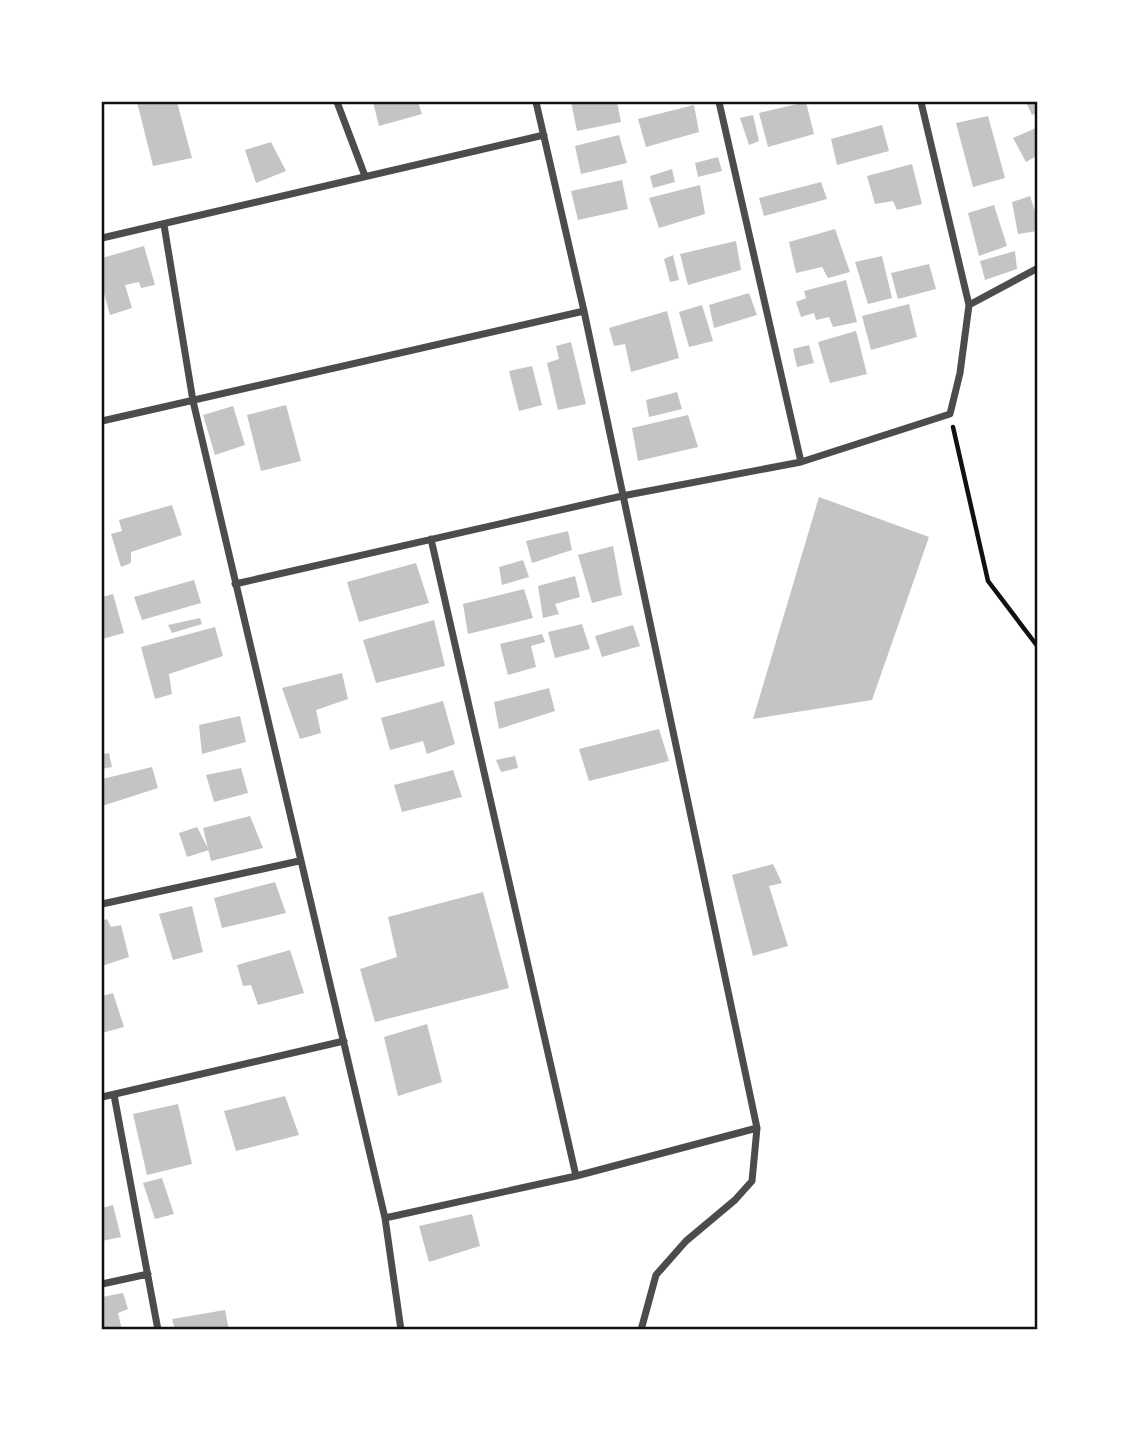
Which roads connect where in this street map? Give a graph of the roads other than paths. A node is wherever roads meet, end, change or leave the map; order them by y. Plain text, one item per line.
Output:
1 (337, 102) edge
2 (536, 102) edge
3 (719, 102) edge
4 (921, 102) edge
5 (544, 135) junction
6 (365, 176) junction
7 (164, 225) junction
8 (102, 238) edge
9 (1038, 268) edge
10 (969, 305) junction
11 (584, 312) junction
12 (192, 401) junction
13 (102, 421) edge
14 (801, 462) junction
15 (622, 496) junction
16 (431, 539) junction
17 (235, 584) junction
18 (299, 861) junction
19 (102, 904) edge
20 (344, 1041) junction
21 (114, 1095) junction
22 (102, 1097) edge
23 (757, 1128) junction
24 (576, 1176) junction
25 (385, 1218) junction
26 (148, 1274) junction
27 (102, 1284) edge
28 (158, 1329) edge
29 (401, 1329) edge
30 (642, 1329) edge

1 - 6 street
2 - 5 street
3 - 14 street
4 - 10 street
5 - 6 street
5 - 11 street
6 - 7 street
7 - 8 street
7 - 12 street
9 - 10 street
10 - 14 street
11 - 12 street
11 - 15 street
12 - 13 street
12 - 17 street
14 - 15 street
15 - 16 street
15 - 23 street
16 - 17 street
16 - 24 street
17 - 18 street
18 - 19 street
18 - 20 street
20 - 21 street
20 - 25 street
21 - 22 street
21 - 26 street
23 - 24 street
23 - 30 street
24 - 25 street
25 - 29 street
26 - 27 street
26 - 28 street

